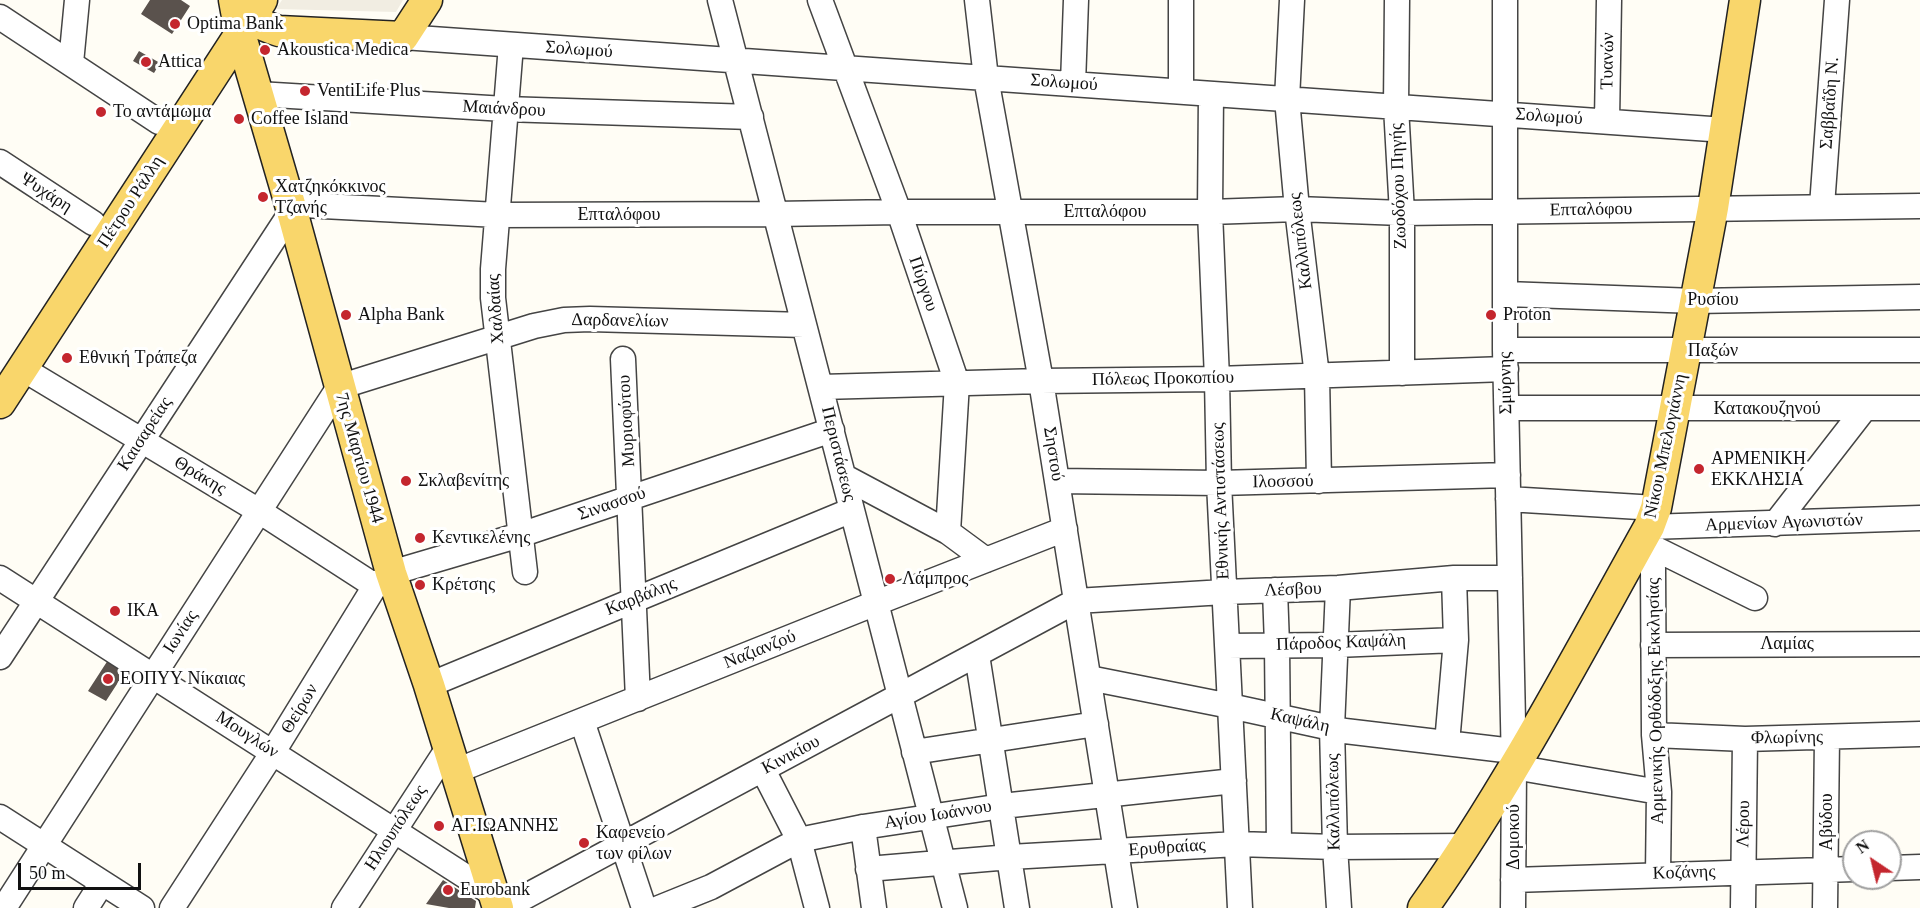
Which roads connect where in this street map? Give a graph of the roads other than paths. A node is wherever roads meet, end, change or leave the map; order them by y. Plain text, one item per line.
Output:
1 (77, 0) edge
2 (427, 0) edge
3 (720, 0) edge
4 (820, 0) edge
5 (977, 0) edge
6 (1076, 0) edge
7 (1181, 0) edge
8 (1292, 0) edge
9 (1397, 0) edge
10 (1505, 0) edge
11 (1609, 0) edge
12 (1745, 0) edge
13 (1837, 0) edge
14 (243, 9) edge
15 (0, 17) edge
16 (403, 37) junction
17 (511, 45) junction
18 (735, 60) junction
19 (71, 63) junction
20 (845, 68) junction
21 (986, 78) junction
22 (1073, 84) junction
23 (204, 89) junction
24 (257, 90) junction
25 (1181, 92) junction
26 (1210, 94) junction
27 (1287, 99) junction
28 (1396, 107) junction
29 (505, 110) junction
30 (1505, 114) junction
31 (751, 117) junction
32 (1607, 121) junction
33 (159, 122) junction
34 (1725, 130) junction
35 (0, 162) edge
36 (1822, 206) junction
37 (1920, 206) edge
38 (1713, 208) junction
39 (1297, 209) junction
40 (292, 211) junction
41 (1506, 211) junction
42 (898, 212) junction
43 (1010, 212) junction
44 (1210, 212) junction
45 (1402, 213) junction
46 (774, 214) junction
47 (498, 215) junction
48 (93, 223) junction
49 (1506, 294) junction
50 (1920, 297) edge
51 (1695, 301) junction
52 (804, 326) junction
53 (497, 338) junction
54 (1920, 350) edge
55 (1686, 351) junction
56 (623, 359) dead end
57 (1506, 360) junction
58 (11, 366) edge
59 (1402, 373) junction
60 (1317, 376) junction
61 (1217, 379) junction
62 (1041, 381) junction
63 (957, 382) junction
64 (339, 387) junction
65 (821, 387) junction
66 (0, 403) edge
67 (1507, 408) junction
68 (1865, 408) junction
69 (1920, 408) edge
70 (1675, 409) junction
71 (832, 430) junction
72 (141, 441) junction
73 (1508, 475) junction
74 (843, 476) junction
75 (1057, 481) junction
76 (1319, 481) junction
77 (1219, 483) junction
78 (630, 497) junction
79 (1509, 500) junction
80 (852, 510) junction
81 (259, 511) junction
82 (1920, 518) edge
83 (1775, 524) junction
84 (1652, 527) junction
85 (1065, 529) junction
86 (948, 532) junction
87 (520, 534) junction
88 (986, 560) junction
89 (525, 572) dead end
90 (0, 578) edge
91 (1454, 578) junction
92 (1510, 578) junction
93 (383, 579) junction
94 (1338, 588) junction
95 (1275, 590) junction
96 (1224, 592) junction
97 (1755, 597) dead end
98 (634, 600) junction
99 (36, 601) junction
100 (1076, 601) junction
101 (876, 603) junction
102 (1456, 640) junction
103 (1920, 644) edge
104 (1277, 645) junction
105 (1336, 645) junction
106 (1653, 645) junction
107 (1227, 646) junction
108 (977, 655) junction
109 (0, 657) edge
110 (153, 676) junction
111 (1089, 678) junction
112 (429, 685) junction
113 (901, 696) junction
114 (638, 699) junction
115 (1230, 705) junction
116 (1277, 716) junction
117 (582, 721) junction
118 (1096, 724) junction
119 (1332, 729) junction
120 (1920, 734) edge
121 (1654, 735) junction
122 (1827, 737) junction
123 (1745, 739) junction
124 (991, 740) junction
125 (1447, 743) junction
126 (273, 752) junction
127 (915, 752) junction
128 (1514, 759) junction
129 (452, 760) junction
130 (763, 770) junction
131 (1234, 781) junction
132 (1659, 792) junction
133 (1107, 794) junction
134 (1002, 806) junction
135 (931, 816) junction
136 (0, 818) edge
137 (862, 826) junction
138 (395, 830) junction
139 (799, 840) junction
140 (1237, 844) junction
141 (623, 845) junction
142 (1280, 845) junction
143 (44, 846) junction
144 (1466, 846) junction
145 (1335, 847) junction
146 (1116, 852) junction
147 (1010, 857) junction
148 (943, 862) junction
149 (1920, 867) edge
150 (1902, 868) edge
151 (868, 869) junction
152 (1826, 869) junction
153 (1842, 869) edge
154 (1744, 871) junction
155 (1658, 874) junction
156 (1513, 880) junction
157 (102, 883) junction
158 (714, 898) edge
159 (498, 903) edge
160 (4, 908) edge
161 (86, 908) edge
162 (142, 908) edge
163 (172, 908) edge
164 (344, 908) edge
165 (644, 908) edge
166 (659, 908) edge
167 (817, 908) edge
168 (874, 908) edge
169 (955, 908) edge
170 (1017, 908) edge
171 (1125, 908) edge
172 (1240, 908) edge
173 (1339, 908) edge
174 (1423, 908) edge
175 (1513, 908) edge
176 (1743, 908) edge
177 (1825, 908) edge

1 - 19 street
2 - 16 main road
3 - 18 street, Περιστάσεως
4 - 20 street, Πύργου
5 - 21 street, Σηστού
6 - 22 street
7 - 25 street
8 - 27 street, Καλλιπόλεως
9 - 28 street, Ζωοδόχου Πηγής
10 - 30 street, Σμύρνης
11 - 32 street, Τυανών
12 - 34 main road, Νίκου Μπελογιάννη
13 - 36 street, Σαββαΐδη Ν.
14 - 16 main road
14 - 23 main road, Πέτρου Ράλλη
14 - 24 main road, 7ης Μαρτίου 1944
14 - 33 main road, Πέτρου Ράλλη
15 - 19 street
16 - 17 street, Σολωμού
17 - 18 street, Σολωμού
17 - 29 street, Χαλδαίας
18 - 20 street, Σολωμού
18 - 31 street, Περιστάσεως
19 - 33 street
20 - 21 street, Σολωμού
20 - 42 street, Πύργου
21 - 22 street, Σολωμού
21 - 43 street, Σηστού
22 - 25 street, Σολωμού
23 - 24 main road
23 - 58 main road, Πέτρου Ράλλη
24 - 29 street, Μαιάνδρου
24 - 40 main road, 7ης Μαρτίου 1944
25 - 26 street, Σολωμού
26 - 27 street, Σολωμού
26 - 44 street, Εθνικής Αντιστάσεως
27 - 28 street, Σολωμού
27 - 39 street, Καλλιπόλεως
28 - 30 street, Σολωμού
28 - 45 street, Ζωοδόχου Πηγής
29 - 31 street, Μαιάνδρου
29 - 47 street, Χαλδαίας
30 - 32 street, Σολωμού
30 - 41 street, Σμύρνης
31 - 46 street, Περιστάσεως
32 - 34 street, Σολωμού
33 - 48 main road, Πέτρου Ράλλη
34 - 38 main road, Νίκου Μπελογιάννη
35 - 48 street, Ψυχάρη
36 - 37 street, Επταλόφου
36 - 38 street, Επταλόφου
38 - 41 street, Επταλόφου
38 - 51 main road, Νίκου Μπελογιάννη
39 - 44 street, Επταλόφου
39 - 45 street, Επταλόφου
39 - 60 street, Καλλιπόλεως
40 - 47 street, Επταλόφου
40 - 64 main road, 7ης Μαρτίου 1944
40 - 72 street, Καισαρείας
41 - 45 street, Επταλόφου
41 - 49 street, Σμύρνης
42 - 43 street, Επταλόφου
42 - 46 street, Επταλόφου
42 - 63 street, Πύργου
43 - 44 street, Επταλόφου
43 - 62 street, Σηστού
44 - 61 street, Εθνικής Αντιστάσεως
45 - 59 street, Ζωοδόχου Πηγής
46 - 47 street, Επταλόφου
46 - 52 street, Περιστάσεως
47 - 53 street, Χαλδαίας
48 - 58 main road, Πέτρου Ράλλη
49 - 51 street, Ρυσίου
49 - 57 street, Σμύρνης
50 - 51 street, Ρυσίου
51 - 55 main road, Νίκου Μπελογιάννη
52 - 53 street, Δαρδανελίων
52 - 65 street, Περιστάσεως
53 - 64 street, Δαρδανελίων
53 - 87 street, Χαλδαίας
54 - 55 street, Παξών
55 - 57 street, Παξών
55 - 70 main road, Νίκου Μπελογιάννη
56 - 78 street, Μυριοφύτου
57 - 59 street, Πόλεως Προκοπίου
57 - 67 street, Σμύρνης
58 - 66 main road, Πέτρου Ράλλη
58 - 72 street, Θράκης
59 - 60 street, Πόλεως Προκοπίου
60 - 61 street, Πόλεως Προκοπίου
60 - 76 street, Καλλιπόλεως
61 - 62 street, Πόλεως Προκοπίου
61 - 77 street, Εθνικής Αντιστάσεως
62 - 63 street, Πόλεως Προκοπίου
62 - 75 street, Σηστού
63 - 65 street, Πόλεως Προκοπίου
63 - 86 street, Πύργου
64 - 81 street, Ιωνίας
64 - 93 main road, 7ης Μαρτίου 1944
65 - 71 street, Περιστάσεως
67 - 70 street, Κατακουζηνού
67 - 73 street, Σμύρνης
68 - 69 street, Κατακουζηνού
68 - 70 street, Κατακουζηνού
68 - 83 street
70 - 84 main road, Νίκου Μπελογιάννη
71 - 74 street, Περιστάσεως
71 - 78 street, Σινασσού
72 - 81 street, Θράκης
72 - 99 street, Καισαρείας
73 - 76 street, Ιλοσσού
73 - 79 street, Σμύρνης
74 - 80 street, Περιστάσεως
74 - 86 street
75 - 77 street, Ιλοσσού
75 - 85 street, Σηστού
76 - 77 street, Ιλοσσού
77 - 96 street, Εθνικής Αντιστάσεως
78 - 87 street, Σινασσού
78 - 98 street, Μυριοφύτου
79 - 84 street, Αρμενίων Αγωνιστών
79 - 92 street, Σμύρνης
80 - 98 street, Καρβάλης
80 - 101 street, Περιστάσεως
81 - 93 street, Θράκης
81 - 110 street, Ιωνίας
82 - 83 street, Αρμενίων Αγωνιστών
83 - 84 street, Αρμενίων Αγωνιστών
84 - 97 street
84 - 106 street, Αρμενικής Ορθόδοξης Εκκλησίας
84 - 128 main road, Νίκου Μπελογιάννη
85 - 88 street, Ναζιανζού
85 - 100 street, Σηστού
86 - 88 street
87 - 89 street, Χαλδαίας
87 - 93 street, Σινασσού
88 - 101 street, Ναζιανζού
90 - 99 street, Μουγλών
91 - 92 street, Λέσβου
91 - 94 street, Λέσβου
91 - 102 street
92 - 128 street, Σμύρνης
93 - 112 main road, 7ης Μαρτίου 1944
93 - 126 street, Θείρων
94 - 95 street, Λέσβου
94 - 105 street, Καλλιπόλεως
95 - 96 street, Λέσβου
95 - 104 street
96 - 100 street, Λέσβου
96 - 107 street, Εθνικής Αντιστάσεως
98 - 112 street, Καρβάλης
98 - 114 street, Μυριοφύτου
99 - 109 street, Καισαρείας
99 - 110 street, Μουγλών
100 - 108 street, Κινικίου
100 - 111 street, Σηστού
101 - 113 street, Περιστάσεως
101 - 114 street, Ναζιανζού
102 - 105 street, Πάροδος Καψάλη
102 - 125 street
103 - 106 street, Λαμίας
104 - 105 street, Πάροδος Καψάλη
104 - 107 street, Πάροδος Καψάλη
104 - 116 street
105 - 119 street, Καλλιπόλεως
106 - 121 street, Αρμενικής Ορθόδοξης Εκκλησίας
107 - 115 street, Εθνικής Αντιστάσεως
108 - 113 street, Κινικίου
108 - 124 street
110 - 126 street, Μουγλών
110 - 143 street, Ιωνίας
111 - 115 street, Καψάλη
111 - 118 street, Σηστού
112 - 129 main road, 7ης Μαρτίου 1944
113 - 127 street, Περιστάσεως
113 - 130 street, Κινικίου
114 - 117 street, Ναζιανζού
115 - 116 street, Καψάλη
115 - 131 street, Εθνικής Αντιστάσεως
116 - 119 street, Καψάλη
116 - 142 street
117 - 129 street, Ναζιανζού
117 - 141 street
118 - 124 street
118 - 133 street, Σηστού
119 - 125 street, Καψάλη
119 - 145 street, Καλλιπόλεως
120 - 122 street, Φλωρίνης
121 - 123 street, Φλωρίνης
121 - 132 street, Αρμενικής Ορθόδοξης Εκκλησίας
122 - 123 street, Φλωρίνης
122 - 152 street, Αβύδου
123 - 154 street, Λέρου
124 - 127 street
124 - 134 street
125 - 128 street, Καψάλη
126 - 138 street, Μουγλών
126 - 163 street, Θείρων
127 - 135 street, Περιστάσεως
128 - 132 street, Καψάλη
128 - 144 main road, Νίκου Μπελογιάννη
128 - 156 street, Δομοκού
129 - 138 street, Ηλιουπόλεως
129 - 159 main road, 7ης Μαρτίου 1944
130 - 139 street
130 - 141 street, Κινικίου
131 - 133 street, Αγίου Ιωάννου
131 - 140 street, Εθνικής Αντιστάσεως
132 - 155 street, Αρμενικής Ορθόδοξης Εκκλησίας
133 - 134 street, Αγίου Ιωάννου
133 - 146 street, Σηστού
134 - 135 street, Αγίου Ιωάννου
134 - 147 street
135 - 137 street, Αγίου Ιωάννου
135 - 148 street, Περιστάσεως
136 - 143 street
137 - 139 street, Αγίου Ιωάννου
137 - 151 street
138 - 159 street, Μουγλών
138 - 164 street, Ηλιουπόλεως
139 - 158 street, Αγίου Ιωάννου
139 - 167 street
140 - 142 street, Ερυθραίας
140 - 146 street, Ερυθραίας
140 - 172 street, Εθνικής Αντιστάσεως
141 - 159 street, Κινικίου
141 - 165 street
142 - 145 street, Ερυθραίας
143 - 157 street
143 - 160 street, Ιωνίας
144 - 145 street, Ερυθραίας
144 - 174 main road, Νίκου Μπελογιάννη
145 - 173 street, Καλλιπόλεως
146 - 147 street, Ερυθραίας
146 - 171 street, Σηστού
147 - 148 street, Ερυθραίας
147 - 170 street
148 - 151 street, Ερυθραίας
148 - 169 street, Περιστάσεως
149 - 150 street
151 - 168 street
152 - 153 street, Κοζάνης
152 - 154 street, Κοζάνης
152 - 177 street, Αβύδου
154 - 155 street, Κοζάνης
154 - 176 street, Λέρου
155 - 156 street, Κοζάνης
156 - 175 street, Δομοκού
157 - 161 street
157 - 162 street
158 - 166 street, Αγίου Ιωάννου

